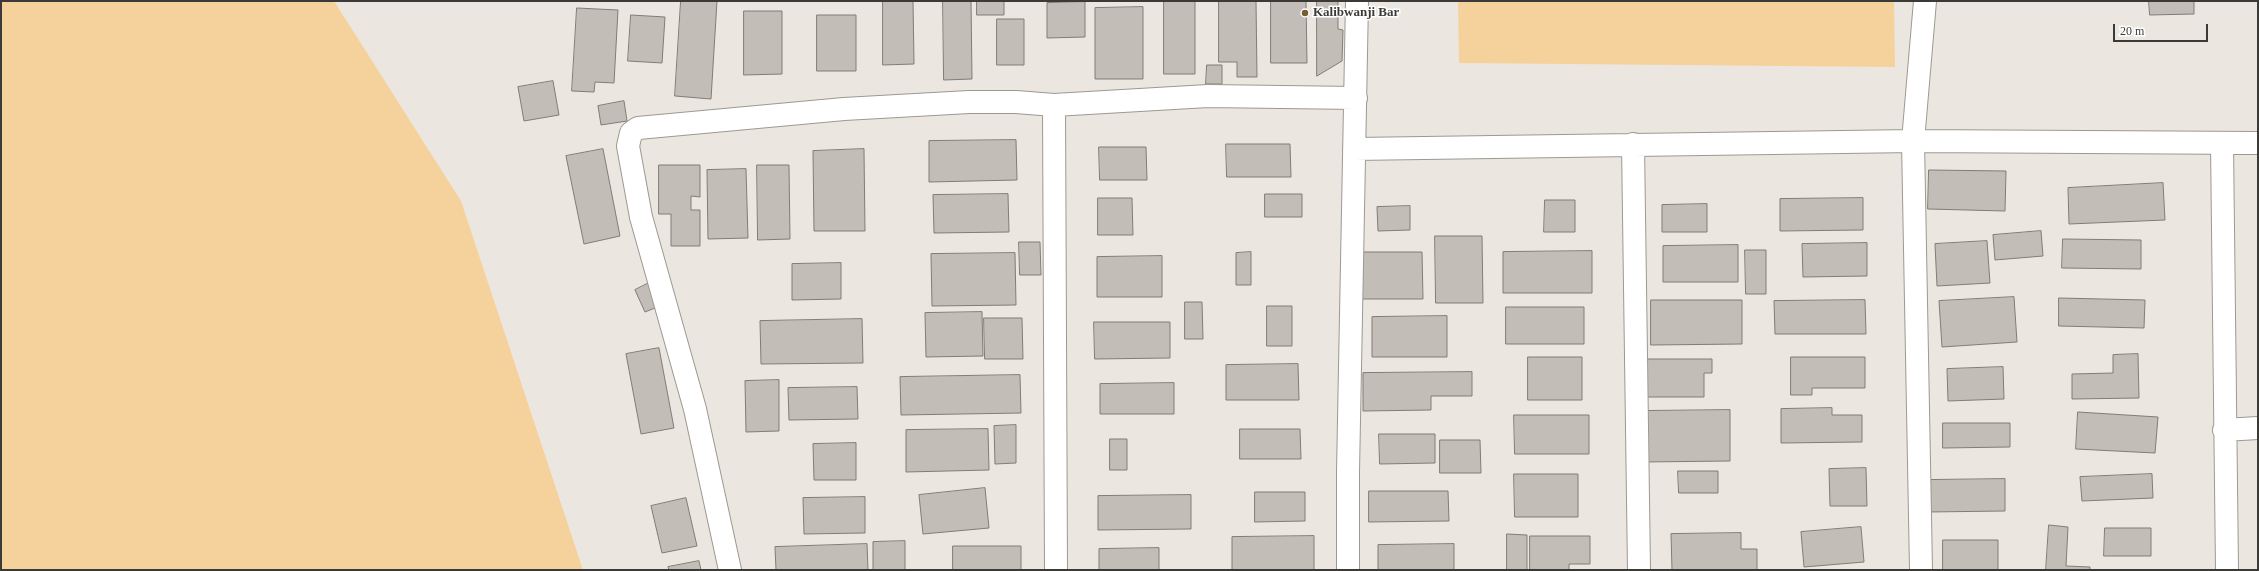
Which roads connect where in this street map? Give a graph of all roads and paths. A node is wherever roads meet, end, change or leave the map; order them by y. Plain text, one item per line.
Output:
1 (1357, 1) edge
2 (1925, 1) edge
3 (1356, 98) junction
4 (1054, 105) junction
5 (1913, 140) junction
6 (2222, 143) junction
7 (2258, 143) edge
8 (1633, 144) junction
9 (1354, 149) junction
10 (2258, 428) edge
11 (2224, 430) junction
12 (730, 570) edge
13 (1056, 570) edge
14 (1348, 570) edge
15 (1640, 570) edge
16 (1921, 570) edge
17 (2227, 570) edge

1 - 3 street
2 - 5 street
3 - 4 street
3 - 9 street
4 - 12 street
4 - 13 street
5 - 6 street
5 - 8 street
5 - 16 street
6 - 7 street
6 - 11 street
8 - 9 street
8 - 15 street
9 - 14 street
10 - 11 street
11 - 17 street

